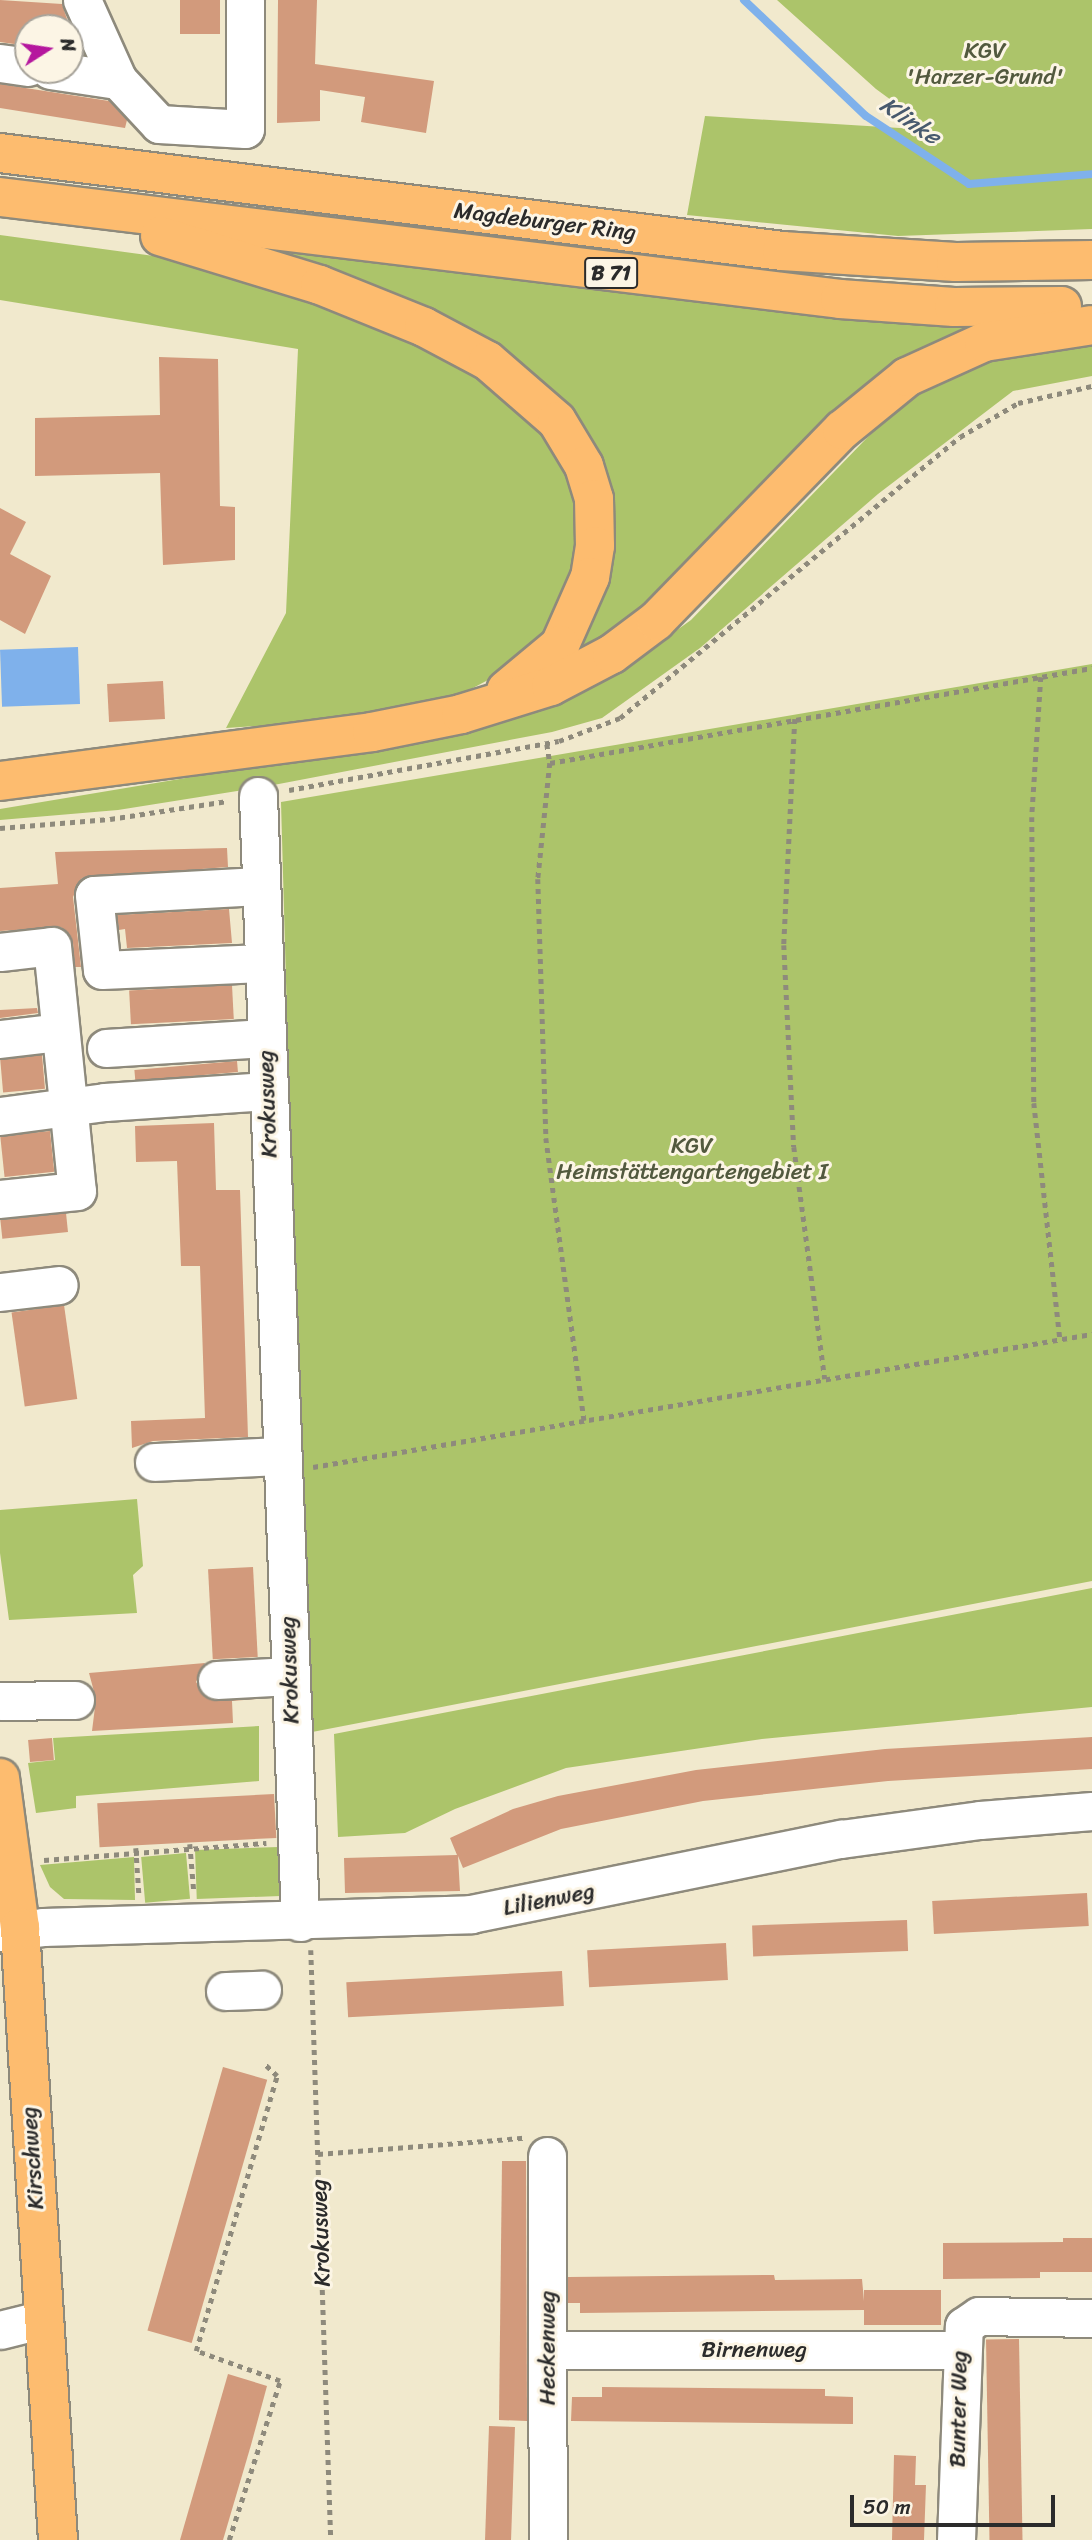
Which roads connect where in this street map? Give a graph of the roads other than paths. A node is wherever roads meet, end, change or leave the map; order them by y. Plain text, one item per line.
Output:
1 (82, 0) edge
2 (245, 0) edge
3 (84, 74) edge
4 (118, 79) junction
5 (0, 153) edge
6 (0, 197) edge
7 (131, 214) junction
8 (1092, 260) edge
9 (1092, 304) edge
10 (1092, 325) edge
11 (461, 714) junction
12 (0, 781) edge
13 (258, 796) dead end
14 (259, 886) junction
15 (0, 952) edge
16 (262, 963) junction
17 (60, 1032) junction
18 (265, 1038) junction
19 (0, 1039) edge
20 (106, 1048) dead end
21 (267, 1091) junction
22 (68, 1108) junction
23 (0, 1116) edge
24 (0, 1199) edge
25 (59, 1284) dead end
26 (0, 1292) edge
27 (154, 1462) dead end
28 (294, 1462) junction
29 (290, 1676) junction
30 (217, 1680) dead end
31 (75, 1700) dead end
32 (0, 1701) edge
33 (0, 1777) edge
34 (1092, 1811) edge
35 (300, 1922) junction
36 (10, 1930) edge
37 (262, 1990) dead end
38 (225, 1991) dead end
39 (547, 2156) road end
40 (1092, 2318) edge
41 (44, 2319) junction
42 (0, 2330) edge
43 (548, 2350) junction
44 (960, 2350) junction
45 (58, 2540) edge
46 (548, 2540) edge
47 (956, 2540) edge

1 - 4 street
2 - 4 street
3 - 4 street
5 - 8 main road, Magdeburger Ring / B 71
6 - 7 main road, Magdeburger Ring / B 71
7 - 9 main road, Magdeburger Ring / B 71
7 - 11 main road
10 - 11 main road
11 - 12 main road
13 - 14 street, Krokusweg
14 - 16 street, Krokusweg
14 - 16 street
15 - 17 street
16 - 18 street, Krokusweg
17 - 19 street
17 - 22 street
18 - 20 street
18 - 21 street, Krokusweg
21 - 22 street
21 - 28 street, Krokusweg
22 - 23 street
22 - 24 street
25 - 26 street
27 - 28 street
28 - 29 street, Krokusweg
29 - 30 street
29 - 35 street, Krokusweg
31 - 32 street
33 - 36 main road, Kirschweg
34 - 35 street, Lilienweg
35 - 36 street, Lilienweg
36 - 41 main road, Kirschweg
37 - 38 street
39 - 43 street, Heckenweg
40 - 44 street, Bunter Weg
41 - 42 street
41 - 45 main road, Kirschweg
43 - 44 street, Birnenweg
43 - 46 street, Heckenweg
44 - 47 street, Bunter Weg

